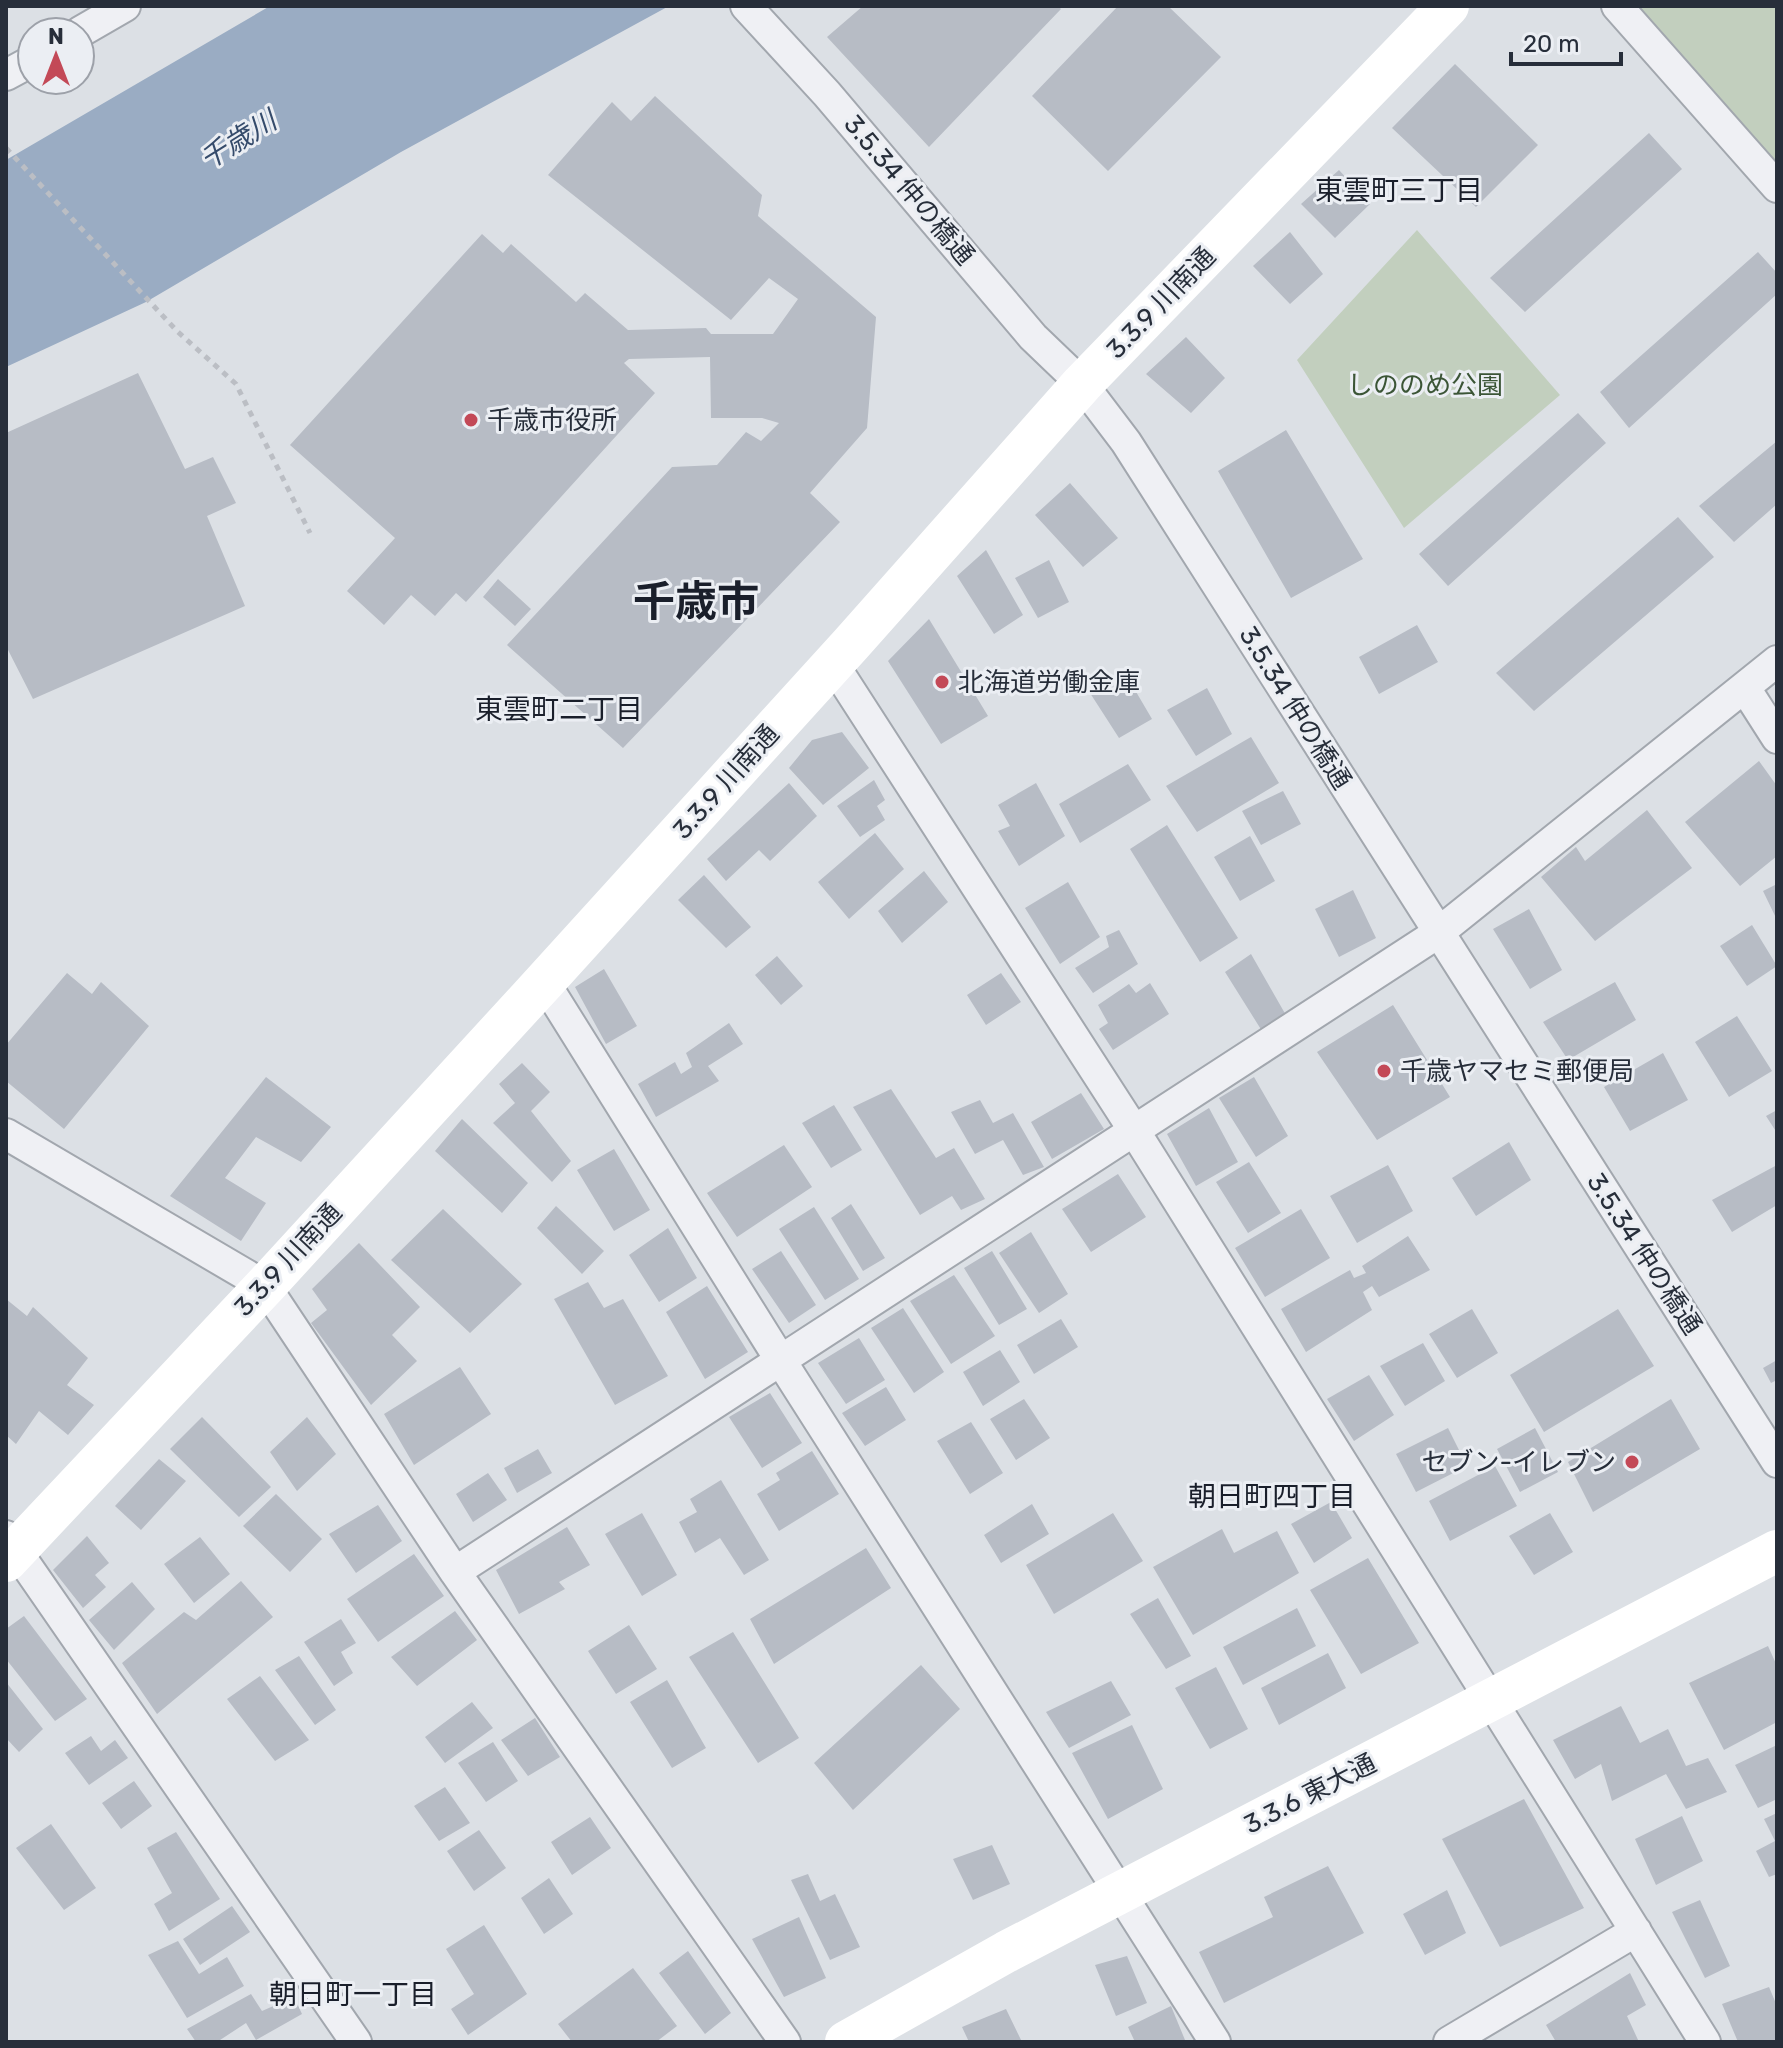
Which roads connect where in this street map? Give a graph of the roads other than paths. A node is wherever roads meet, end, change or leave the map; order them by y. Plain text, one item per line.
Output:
1 (125, 6) edge
2 (746, 6) edge
3 (1448, 6) edge
4 (1617, 6) edge
5 (96, 23) edge
6 (1777, 187) edge
7 (1082, 384) junction
8 (1777, 661) edge
9 (833, 664) junction
10 (1745, 688) junction
11 (1777, 738) edge
12 (1438, 933) junction
13 (544, 982) junction
14 (1135, 1132) junction
15 (6, 1134) edge
16 (265, 1286) junction
17 (781, 1361) junction
18 (1777, 1462) edge
19 (9, 1549) edge
20 (1773, 1563) edge
21 (455, 1572) junction
22 (1491, 1700) junction
23 (1121, 1892) junction
24 (1636, 1931) junction
25 (356, 2042) edge
26 (785, 2042) edge
27 (846, 2042) edge
28 (1215, 2042) edge
29 (1449, 2042) edge
30 (1705, 2042) edge

1 - 5 street
2 - 7 street, 3.5.34 仲の橋通
3 - 7 street, 3.3.9 川南通
4 - 6 street
7 - 9 street, 3.3.9 川南通
7 - 12 street, 3.5.34 仲の橋通
8 - 10 street
9 - 13 street, 3.3.9 川南通
9 - 14 street
10 - 11 street
10 - 12 street
12 - 14 street
12 - 18 street, 3.5.34 仲の橋通
13 - 16 street, 3.3.9 川南通
13 - 17 street
14 - 17 street
14 - 22 street
15 - 16 street
16 - 19 street, 3.3.9 川南通
16 - 21 street
17 - 21 street
17 - 23 street
19 - 25 street
20 - 22 street, 3.3.6 東大通
21 - 26 street
22 - 23 street, 3.3.6 東大通
22 - 24 street
23 - 27 street, 3.3.6 東大通
23 - 28 street
24 - 29 street
24 - 30 street

